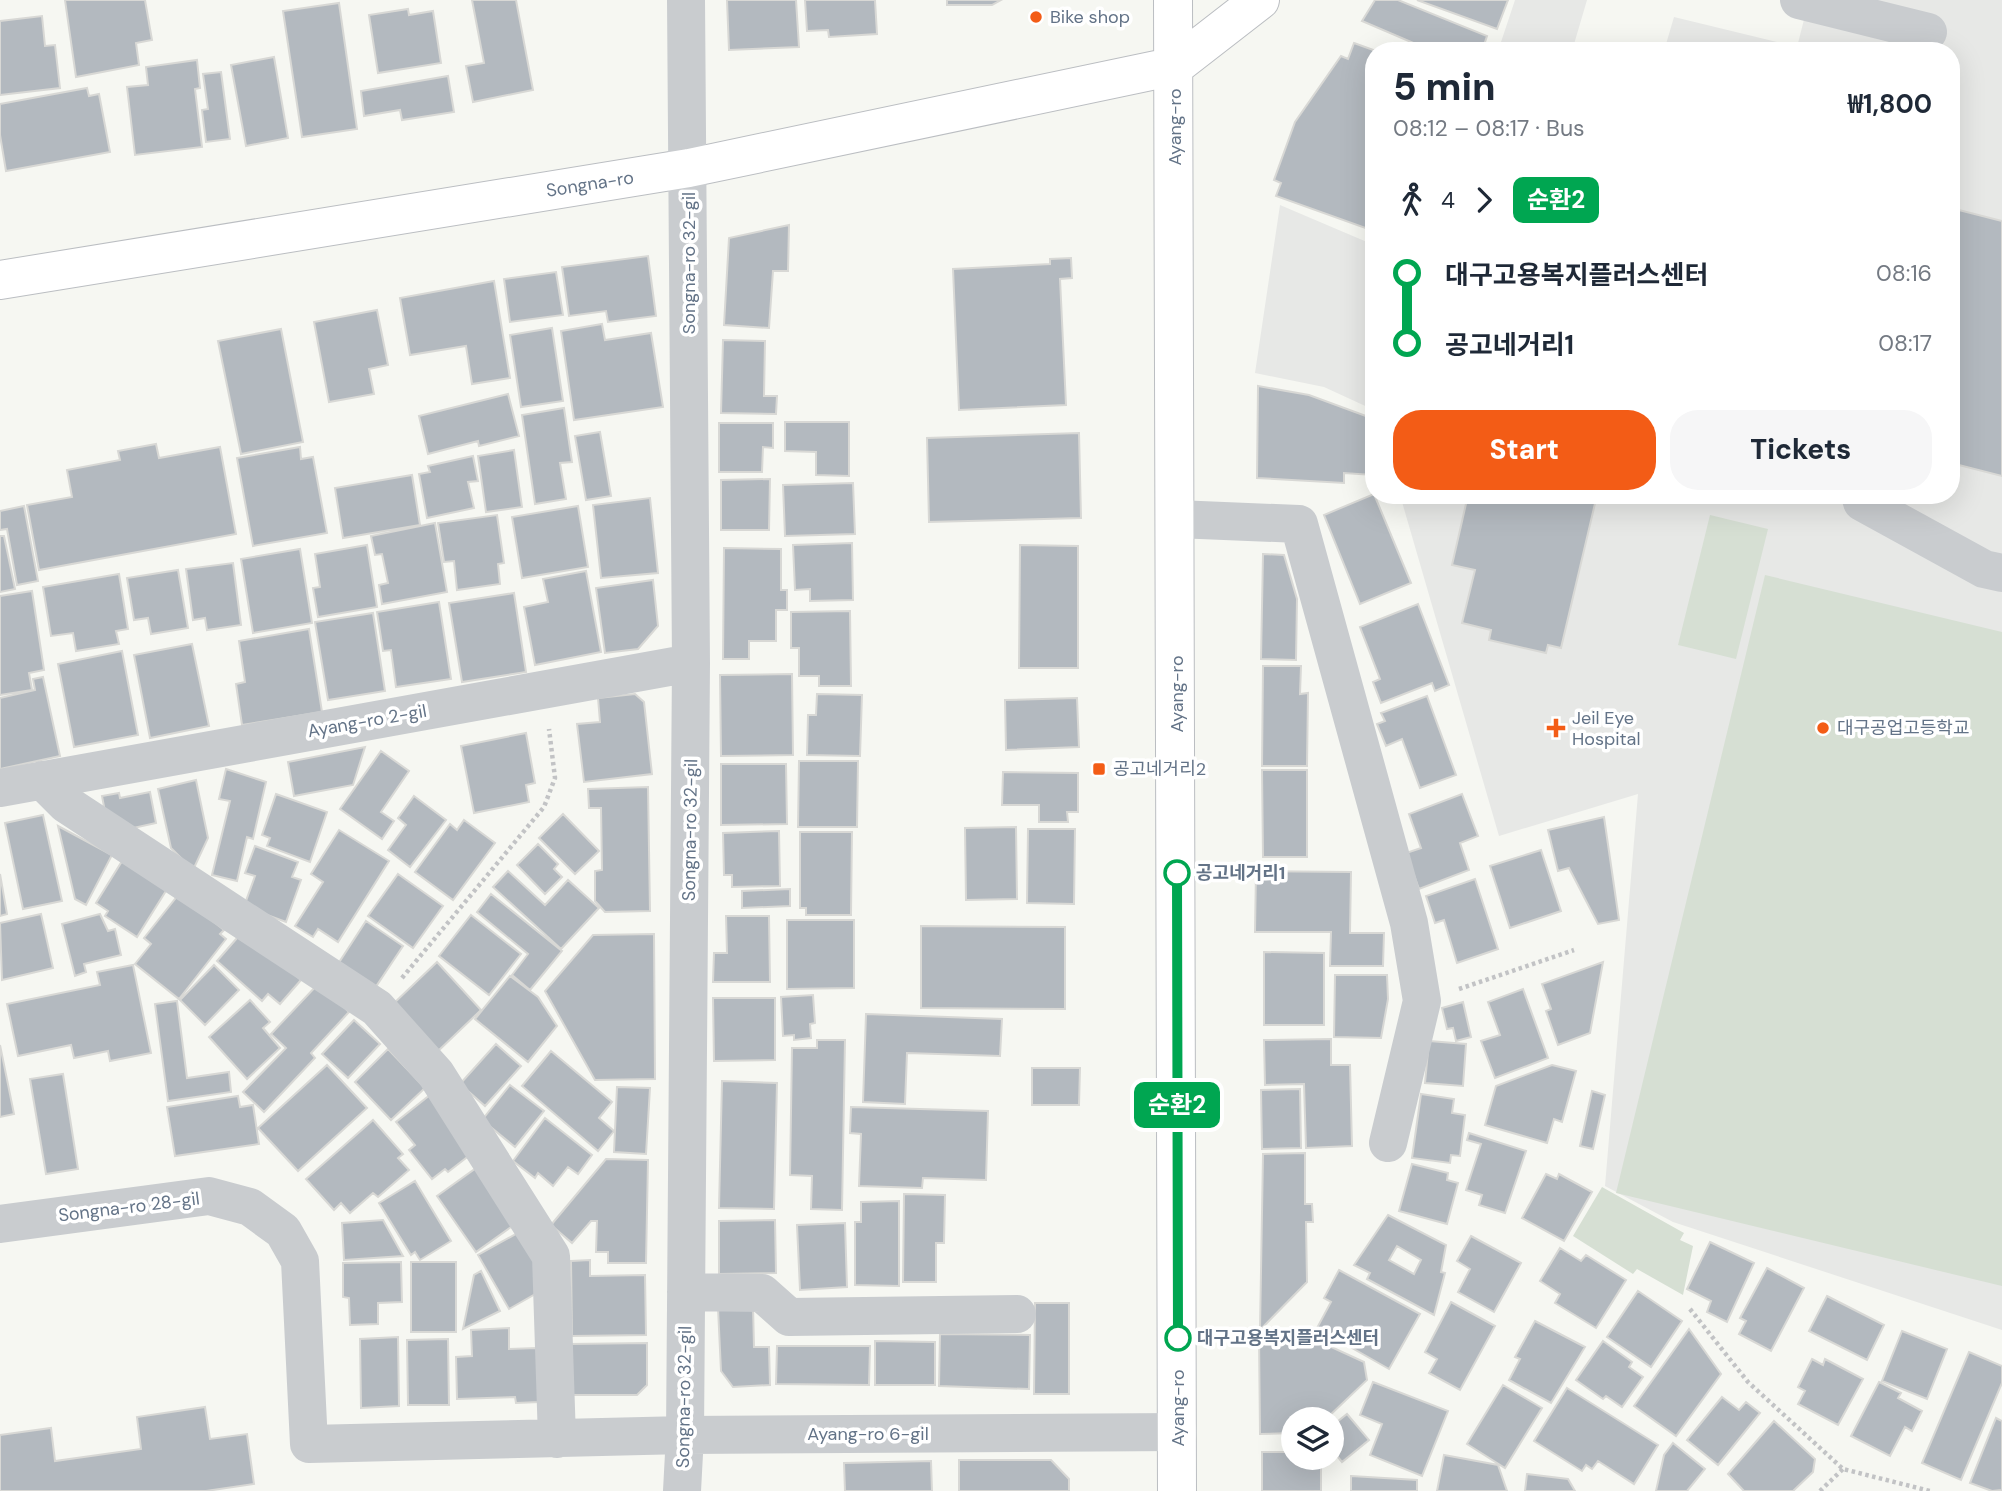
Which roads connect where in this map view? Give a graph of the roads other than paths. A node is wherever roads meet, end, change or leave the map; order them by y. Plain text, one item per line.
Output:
1 (686, 0) edge
2 (1173, 0) edge
3 (1260, 0) edge
4 (1799, 0) edge
5 (1929, 27) edge
6 (1175, 66) junction
7 (689, 168) junction
8 (0, 280) edge
9 (1866, 504) edge
10 (1176, 519) junction
11 (2002, 573) edge
12 (691, 663) junction
13 (42, 780) junction
14 (0, 788) edge
15 (1388, 1143) dead end
16 (0, 1223) edge
17 (686, 1292) junction
18 (1017, 1314) dead end
19 (1178, 1432) junction
20 (685, 1435) junction
21 (557, 1439) junction
22 (309, 1444) joint
23 (681, 1491) edge
24 (1177, 1491) edge

1 - 7 street, Songna-ro 32-gil
2 - 6 main road, Ayang-ro
3 - 6 main road
4 - 5 street
6 - 7 main road, Songna-ro
6 - 10 main road, Ayang-ro
7 - 8 main road, Songna-ro
7 - 12 street, Songna-ro 32-gil
9 - 11 street
10 - 15 street
10 - 19 main road, Ayang-ro
12 - 13 street, Ayang-ro 2-gil
12 - 17 street, Songna-ro 32-gil
13 - 14 street, Ayang-ro 2-gil
13 - 21 street
16 - 22 street, Songna-ro 28-gil
17 - 18 street
17 - 20 street, Songna-ro 32-gil
19 - 20 street, Ayang-ro 6-gil
19 - 24 main road, Ayang-ro
20 - 21 street, Ayang-ro 6-gil
20 - 23 street, Songna-ro 32-gil
21 - 22 street, Ayang-ro 6-gil

